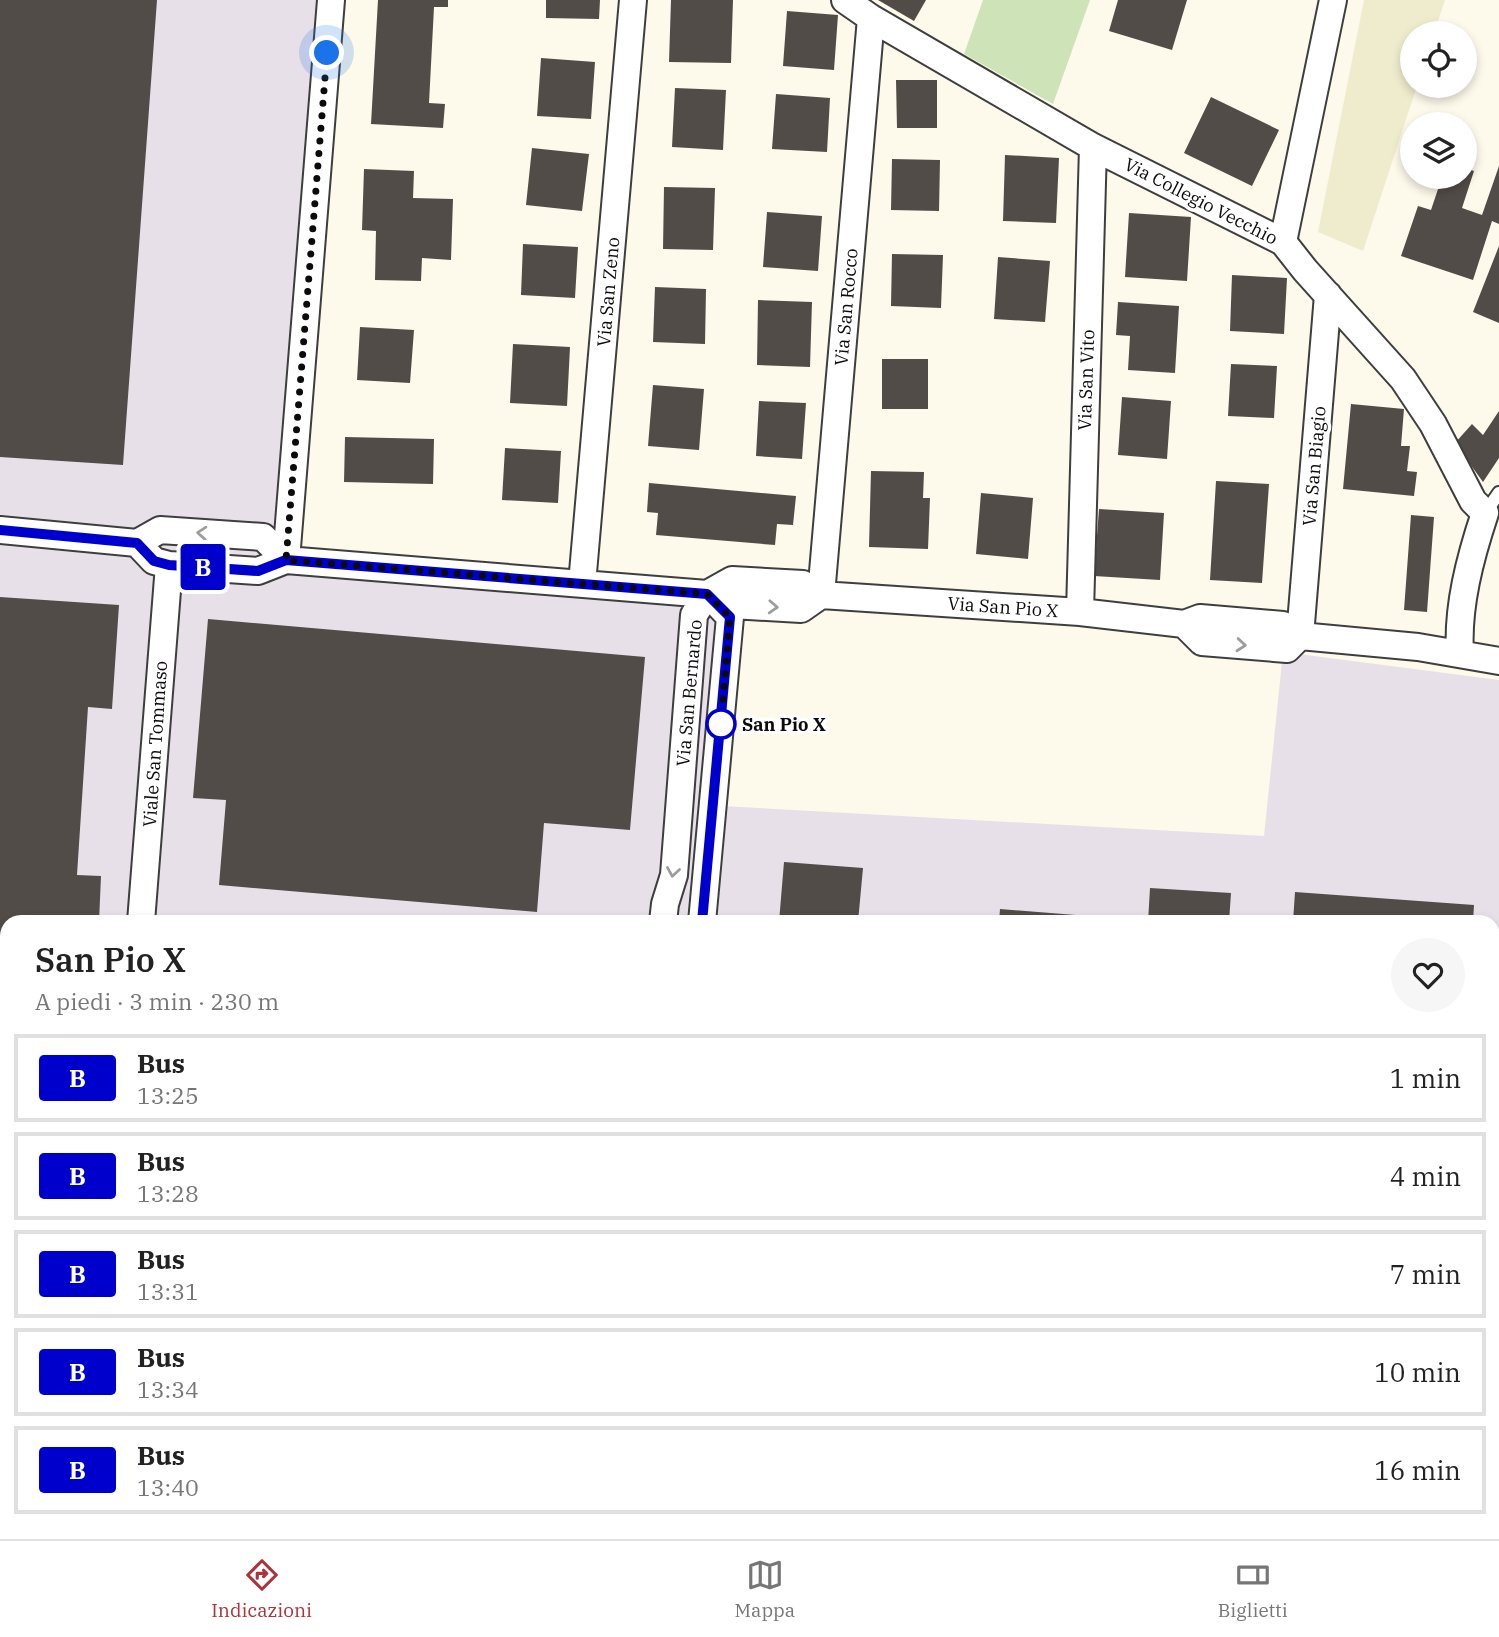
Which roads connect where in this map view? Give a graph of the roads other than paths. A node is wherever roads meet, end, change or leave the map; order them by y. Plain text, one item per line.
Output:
1 (331, 0) edge
2 (634, 0) edge
3 (845, 0) edge
4 (1333, 0) edge
5 (870, 18) junction
6 (1093, 147) junction
7 (1283, 242) junction
8 (1328, 295) junction
9 (1492, 503) edge
10 (0, 530) edge
11 (137, 543) junction
12 (286, 560) junction
13 (169, 565) junction
14 (582, 584) junction
15 (707, 594) junction
16 (821, 595) junction
17 (1080, 612) junction
18 (1300, 636) junction
19 (1460, 654) junction
20 (1499, 661) edge
21 (142, 915) edge
22 (664, 915) edge
23 (703, 915) edge

1 - 12 street
2 - 14 street, Via San Zeno
3 - 5 street, Via Collegio Vecchio
4 - 7 street
5 - 6 street, Via Collegio Vecchio
5 - 16 street, Via San Rocco
6 - 7 street, Via Collegio Vecchio
6 - 17 street, Via San Vito
7 - 8 street, Via Collegio Vecchio
8 - 9 street, Via Collegio Vecchio
8 - 18 street, Via San Biagio
9 - 19 street, Via Collegio Vecchio
10 - 11 street
12 -> 11 street
11 - 13 street, Via San Pio X
12 - 13 street, Via San Pio X
12 - 14 street, Via San Pio X
13 - 21 street, Viale San Tommaso
14 - 15 street, Via San Pio X
15 - 16 street, Via San Pio X
15 -> 22 street, Via San Bernardo
15 - 23 street, Via San Bernardo
16 - 17 street, Via San Pio X
17 - 18 street, Via San Pio X
18 - 19 street, Via San Pio X
19 - 20 street, Via San Pio X

